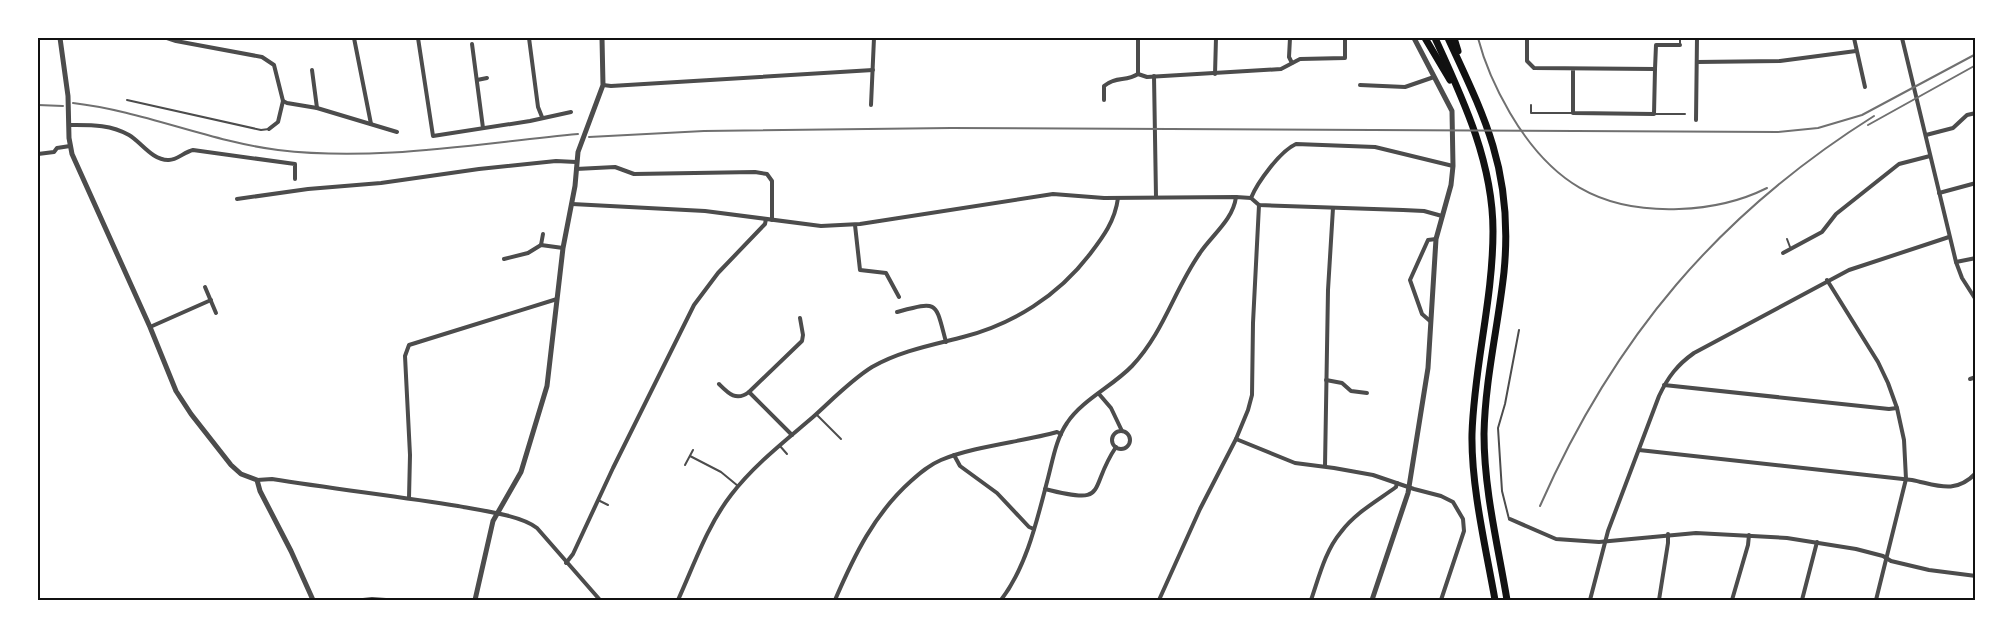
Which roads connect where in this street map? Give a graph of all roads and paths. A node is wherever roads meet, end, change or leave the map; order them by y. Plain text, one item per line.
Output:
1 (60, 38) edge
2 (167, 38) edge
3 (354, 38) edge
4 (417, 38) edge
5 (529, 38) edge
6 (602, 38) edge
7 (874, 38) edge
8 (1138, 38) edge
9 (1216, 38) edge
10 (1290, 38) edge
11 (1346, 38) edge
12 (1414, 38) edge
13 (1425, 38) edge
14 (1435, 38) edge
15 (1448, 38) edge
16 (1454, 38) edge
17 (1527, 38) edge
18 (1680, 38) edge
19 (1697, 38) edge
20 (1854, 38) edge
21 (1902, 38) edge
22 (472, 44) dead end
23 (1680, 45) joint
24 (1856, 51) junction
25 (1697, 62) junction
26 (1292, 63) junction
27 (1573, 69) junction
28 (1655, 69) junction
29 (312, 70) dead end
30 (873, 70) junction
31 (1464, 73) junction
32 (1138, 74) junction
33 (1215, 74) junction
34 (1154, 76) junction
35 (1434, 77) junction
36 (487, 78) dead end
37 (477, 80) junction
38 (603, 85) junction
39 (1360, 85) dead end
40 (1865, 87) dead end
41 (127, 99) dead end
42 (1104, 100) dead end
43 (283, 101) junction
44 (871, 105) dead end
45 (1531, 105) dead end
46 (317, 108) junction
47 (571, 112) dead end
48 (1573, 113) junction
49 (1976, 113) edge
50 (1654, 114) junction
51 (1685, 114) dead end
52 (542, 117) junction
53 (1696, 120) dead end
54 (1472, 122) junction
55 (371, 124) junction
56 (69, 125) junction
57 (483, 128) junction
58 (269, 129) joint
59 (397, 132) dead end
60 (1925, 135) junction
61 (70, 146) junction
62 (38, 154) edge
63 (1930, 156) junction
64 (576, 162) junction
65 (1454, 166) junction
66 (576, 169) junction
67 (295, 179) dead end
68 (1976, 183) edge
69 (1939, 194) junction
70 (1156, 197) junction
71 (1236, 197) junction
72 (1118, 198) junction
73 (1251, 198) junction
74 (237, 199) dead end
75 (572, 204) junction
76 (1259, 206) junction
77 (1333, 208) junction
78 (1442, 216) junction
79 (766, 219) junction
80 (771, 220) junction
81 (855, 225) junction
82 (543, 234) dead end
83 (1949, 237) junction
84 (1436, 239) junction
85 (1787, 239) dead end
86 (541, 245) junction
87 (563, 248) junction
88 (1791, 249) junction
89 (1784, 253) dead end
90 (1976, 258) edge
91 (504, 259) dead end
92 (1956, 262) junction
93 (1827, 280) junction
94 (205, 287) dead end
95 (899, 297) dead end
96 (557, 299) junction
97 (211, 300) junction
98 (1976, 300) edge
99 (897, 312) dead end
100 (216, 313) dead end
101 (800, 318) dead end
102 (1430, 321) junction
103 (150, 327) junction
104 (1519, 330) dead end
105 (946, 342) junction
106 (1326, 380) junction
107 (719, 384) dead end
108 (1664, 385) junction
109 (749, 392) junction
110 (1367, 393) dead end
111 (1099, 394) junction
112 (1897, 408) junction
113 (816, 414) junction
114 (1122, 431) junction
115 (1061, 434) junction
116 (792, 435) junction
117 (841, 439) dead end
118 (1236, 439) junction
119 (780, 446) junction
120 (1116, 447) junction
121 (693, 450) dead end
122 (1639, 450) junction
123 (788, 454) dead end
124 (954, 455) junction
125 (690, 456) junction
126 (685, 465) dead end
127 (1325, 466) junction
128 (1976, 473) edge
129 (1906, 479) junction
130 (257, 480) junction
131 (1397, 483) junction
132 (738, 486) junction
133 (1408, 488) junction
134 (1045, 489) junction
135 (409, 498) junction
136 (598, 500) junction
137 (608, 505) dead end
138 (497, 514) junction
139 (1510, 519) joint
140 (1034, 529) junction
141 (1668, 534) junction
142 (1749, 534) junction
143 (1605, 541) junction
144 (1817, 542) junction
145 (1887, 558) junction
146 (566, 563) junction
147 (1976, 576) edge
148 (313, 600) edge
149 (363, 600) edge
150 (386, 600) edge
151 (475, 600) edge
152 (600, 600) edge
153 (678, 600) edge
154 (835, 600) edge
155 (1001, 600) edge
156 (1159, 600) edge
157 (1311, 600) edge
158 (1372, 600) edge
159 (1441, 600) edge
160 (1495, 600) edge
161 (1507, 600) edge
162 (1590, 600) edge
163 (1659, 600) edge
164 (1732, 600) edge
165 (1802, 600) edge
166 (1876, 600) edge

1 - 56 street
2 - 43 street
3 - 55 street
4 - 57 street
5 - 52 street
6 - 38 street
7 - 30 street
8 - 32 street
9 - 33 street
10 - 26 street
11 - 26 street
12 - 35 street
13 - 54 highway
14 - 54 highway
15 - 31 highway
16 - 31 highway
17 - 27 street
18 - 23 lane
19 - 25 street
20 - 24 street
21 - 60 street
22 - 37 street
23 - 28 street
24 - 25 street
24 - 40 street
25 - 53 street
26 - 33 street
27 - 28 street
27 - 48 street
28 - 50 street
29 - 46 street
30 - 38 street
30 - 44 street
31 - 161 highway
32 - 34 street
32 - 42 street
33 - 34 street
34 - 70 street
35 - 39 street
35 - 65 street
36 - 37 street
37 - 57 street
38 - 64 street
41 - 58 lane
43 - 46 street
43 - 58 street
45 - 48 lane
46 - 55 street
47 - 52 street
48 - 50 street
49 - 60 street
50 - 51 lane
52 - 57 street
54 - 160 highway
55 - 59 street
56 - 61 street
56 - 67 street
60 - 63 street
61 - 62 street
61 - 103 street
63 - 69 street
63 - 88 street
64 - 66 street
64 - 74 street
65 - 73 street
65 - 78 street
66 - 75 street
66 - 80 street
68 - 69 street
69 - 83 street
70 - 71 street
70 - 72 street
71 - 73 street
71 - 111 street
72 - 81 street
72 - 105 street
73 - 76 street
75 - 79 street
75 - 87 street
76 - 77 street
76 - 118 street
77 - 78 street
77 - 106 street
78 - 84 street
79 - 80 street
79 - 136 street
80 - 81 street
81 - 95 street
82 - 86 street
83 - 92 street
83 - 93 street
84 - 102 street
84 - 102 street
85 - 88 lane
86 - 87 street
86 - 91 street
87 - 96 street
88 - 89 street
90 - 92 street
92 - 98 street
93 - 108 street
93 - 112 street
94 - 97 street
96 - 135 street
96 - 138 street
97 - 100 street
97 - 103 street
99 - 105 street
101 - 109 street
102 - 133 street
103 - 130 street
104 - 139 lane
105 - 113 street
106 - 110 street
106 - 127 street
107 - 109 street
108 - 112 street
108 - 122 street
109 - 116 street
111 - 114 street
111 - 115 street
112 - 129 street
113 - 116 street
113 - 117 lane
114 - 120 street
114 - 120 street
115 - 124 street
115 - 134 street
116 - 119 street
118 - 127 street
118 - 156 street
119 - 123 lane
119 - 132 street
120 - 134 street
121 - 125 lane
122 - 129 street
122 - 143 street
124 - 140 street
124 - 154 street
125 - 126 lane
125 - 132 lane
127 - 131 street
128 - 129 street
129 - 145 street
130 - 135 street
130 - 148 street
131 - 133 street
131 - 157 street
132 - 153 street
133 - 158 street
133 - 159 street
134 - 140 street
135 - 138 street
136 - 137 lane
136 - 146 street
138 - 146 street
138 - 151 street
139 - 143 street
140 - 155 street
141 - 142 street
141 - 143 street
141 - 163 street
142 - 144 street
142 - 164 street
143 - 162 street
144 - 145 street
144 - 165 street
145 - 147 street
145 - 166 street
146 - 152 street
149 - 150 street

